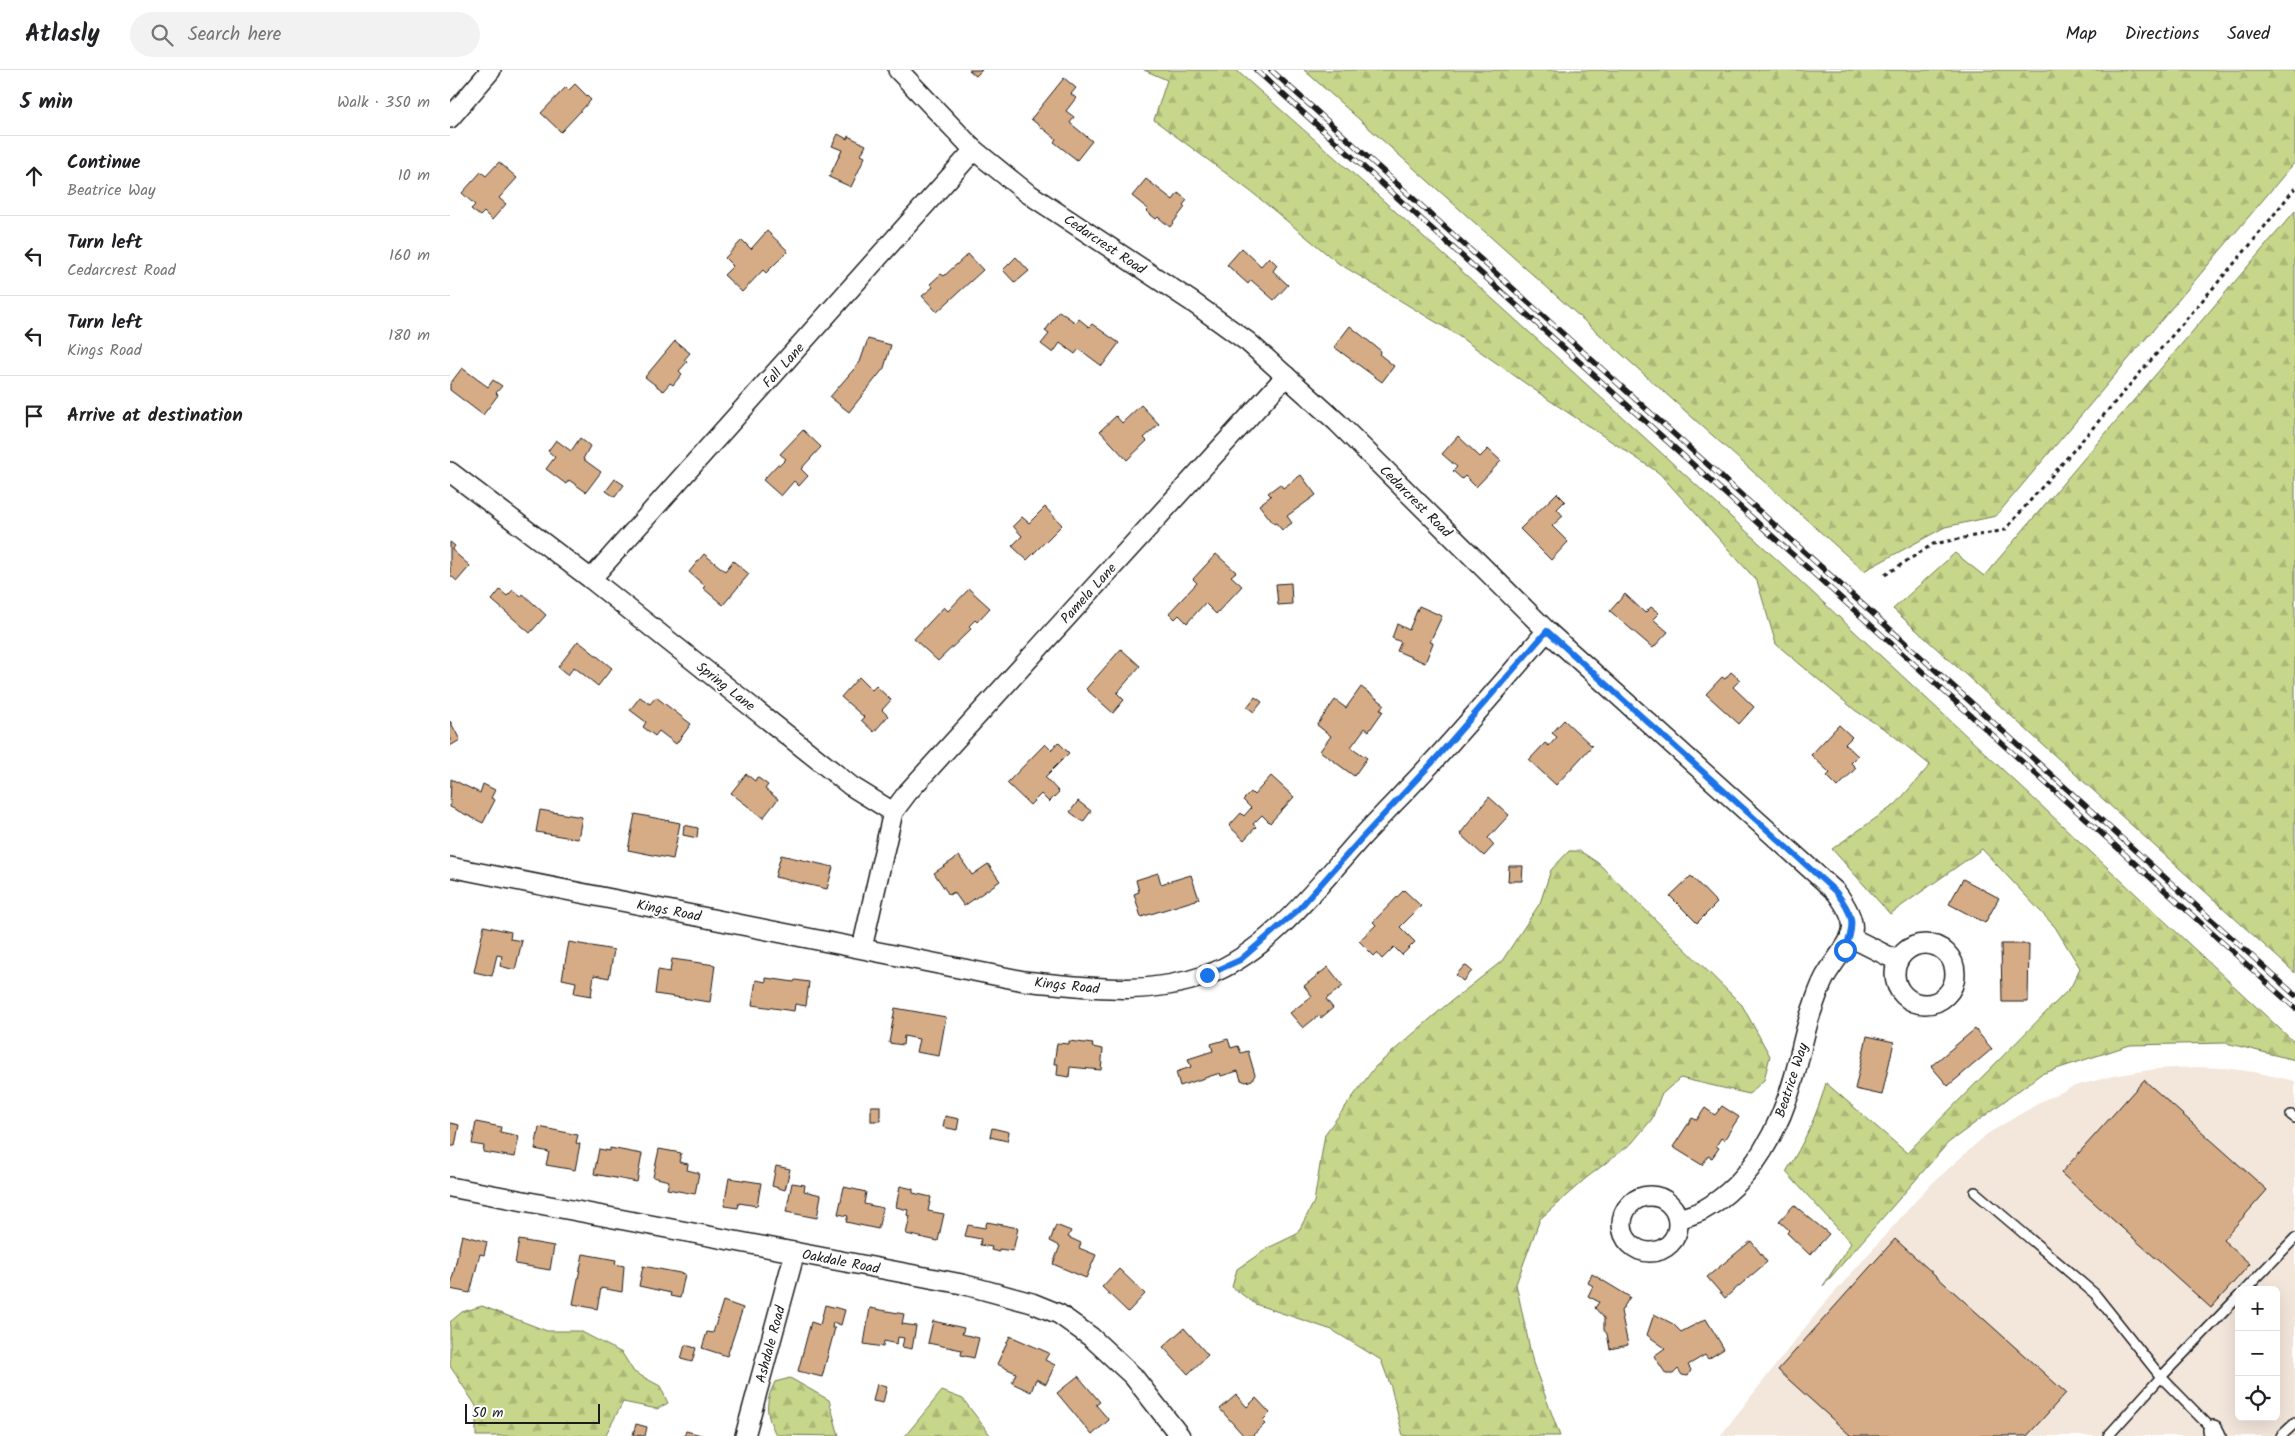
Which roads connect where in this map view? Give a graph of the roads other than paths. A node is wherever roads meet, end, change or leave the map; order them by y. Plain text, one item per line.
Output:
1 (492, 70) edge
2 (898, 70) edge
3 (450, 118) edge
4 (974, 150) junction
5 (1286, 376) junction
6 (450, 472) edge
7 (592, 580) junction
8 (1547, 631) junction
9 (893, 812) junction
10 (450, 867) edge
11 (1850, 937) junction
12 (862, 948) junction
13 (1898, 961) dead end
14 (450, 1187) edge
15 (1975, 1192) dead end
16 (1678, 1219) dead end
17 (2295, 1238) edge
18 (795, 1252) junction
19 (2249, 1286) edge
20 (2235, 1300) edge
21 (2161, 1377) junction
22 (2295, 1423) edge
23 (2214, 1433) edge
24 (745, 1436) edge
25 (1180, 1436) edge
26 (2108, 1436) edge
27 (2281, 1436) edge

1 - 3 street
2 - 4 street, Cedarcrest Road
4 - 5 street, Cedarcrest Road
4 - 7 street, Fall Lane
5 - 8 street, Cedarcrest Road
5 - 9 street, Pamela Lane
6 - 7 street, Spring Lane
7 - 9 street, Spring Lane
8 - 11 street, Cedarcrest Road
8 - 12 street, Kings Road
9 - 12 street
10 - 12 street, Kings Road
11 - 13 street
11 - 16 street, Beatrice Way
14 - 18 street, Oakdale Road
15 - 21 lane
17 - 19 lane
18 - 24 street, Ashdale Road
18 - 25 street, Oakdale Road
20 - 21 lane
21 - 23 lane
21 - 26 lane
22 - 27 lane

